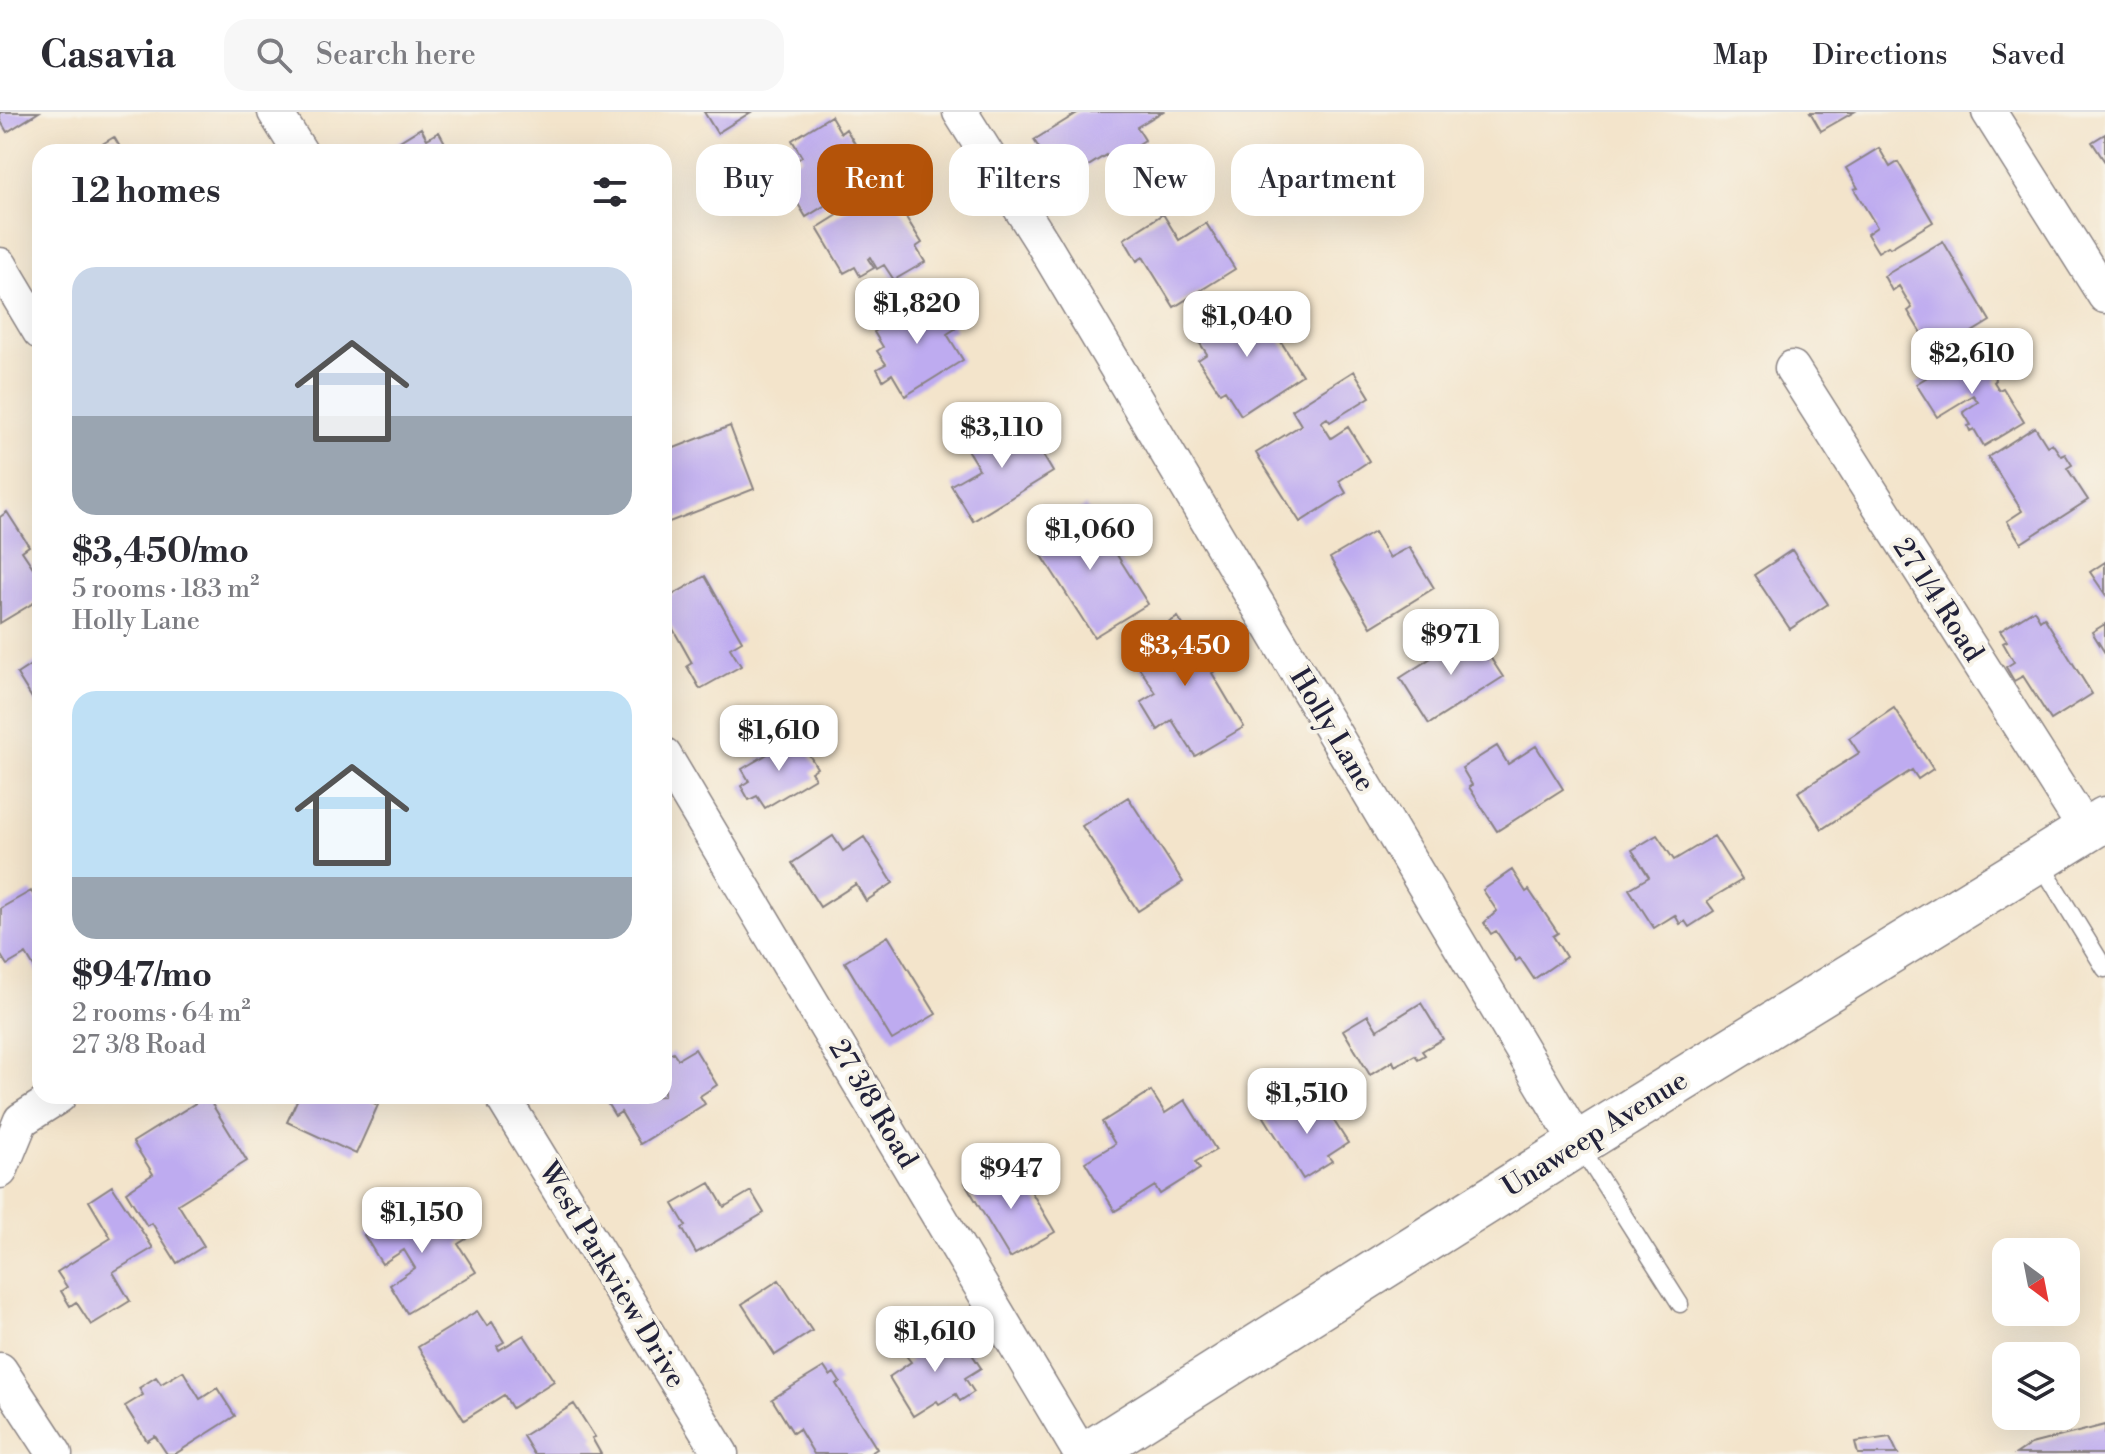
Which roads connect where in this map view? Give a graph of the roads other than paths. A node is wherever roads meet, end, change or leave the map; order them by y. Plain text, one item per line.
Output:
1 (275, 112) edge
2 (960, 112) edge
3 (1989, 112) edge
4 (295, 144) edge
5 (0, 265) edge
6 (2105, 296) edge
7 (32, 319) edge
8 (1792, 368) dead end
9 (672, 768) edge
10 (2096, 825) edge
11 (2038, 860) junction
12 (2105, 969) edge
13 (42, 1104) edge
14 (507, 1104) edge
15 (10, 1119) edge
16 (1578, 1144) junction
17 (0, 1171) edge
18 (1680, 1304) dead end
19 (0, 1370) edge
20 (55, 1454) edge
21 (721, 1454) edge
22 (1084, 1454) edge

1 - 4 street
2 - 16 street, Holly Lane
3 - 6 street
5 - 7 street
8 - 10 street, 27 1/4 Road
9 - 22 street, 27 3/8 Road
10 - 11 main road, Unaweep Avenue
11 - 12 lane
11 - 16 main road, Unaweep Avenue
13 - 15 street
14 - 21 street, West Parkview Drive
15 - 17 street
16 - 18 lane
16 - 22 main road, Unaweep Avenue
19 - 20 street

